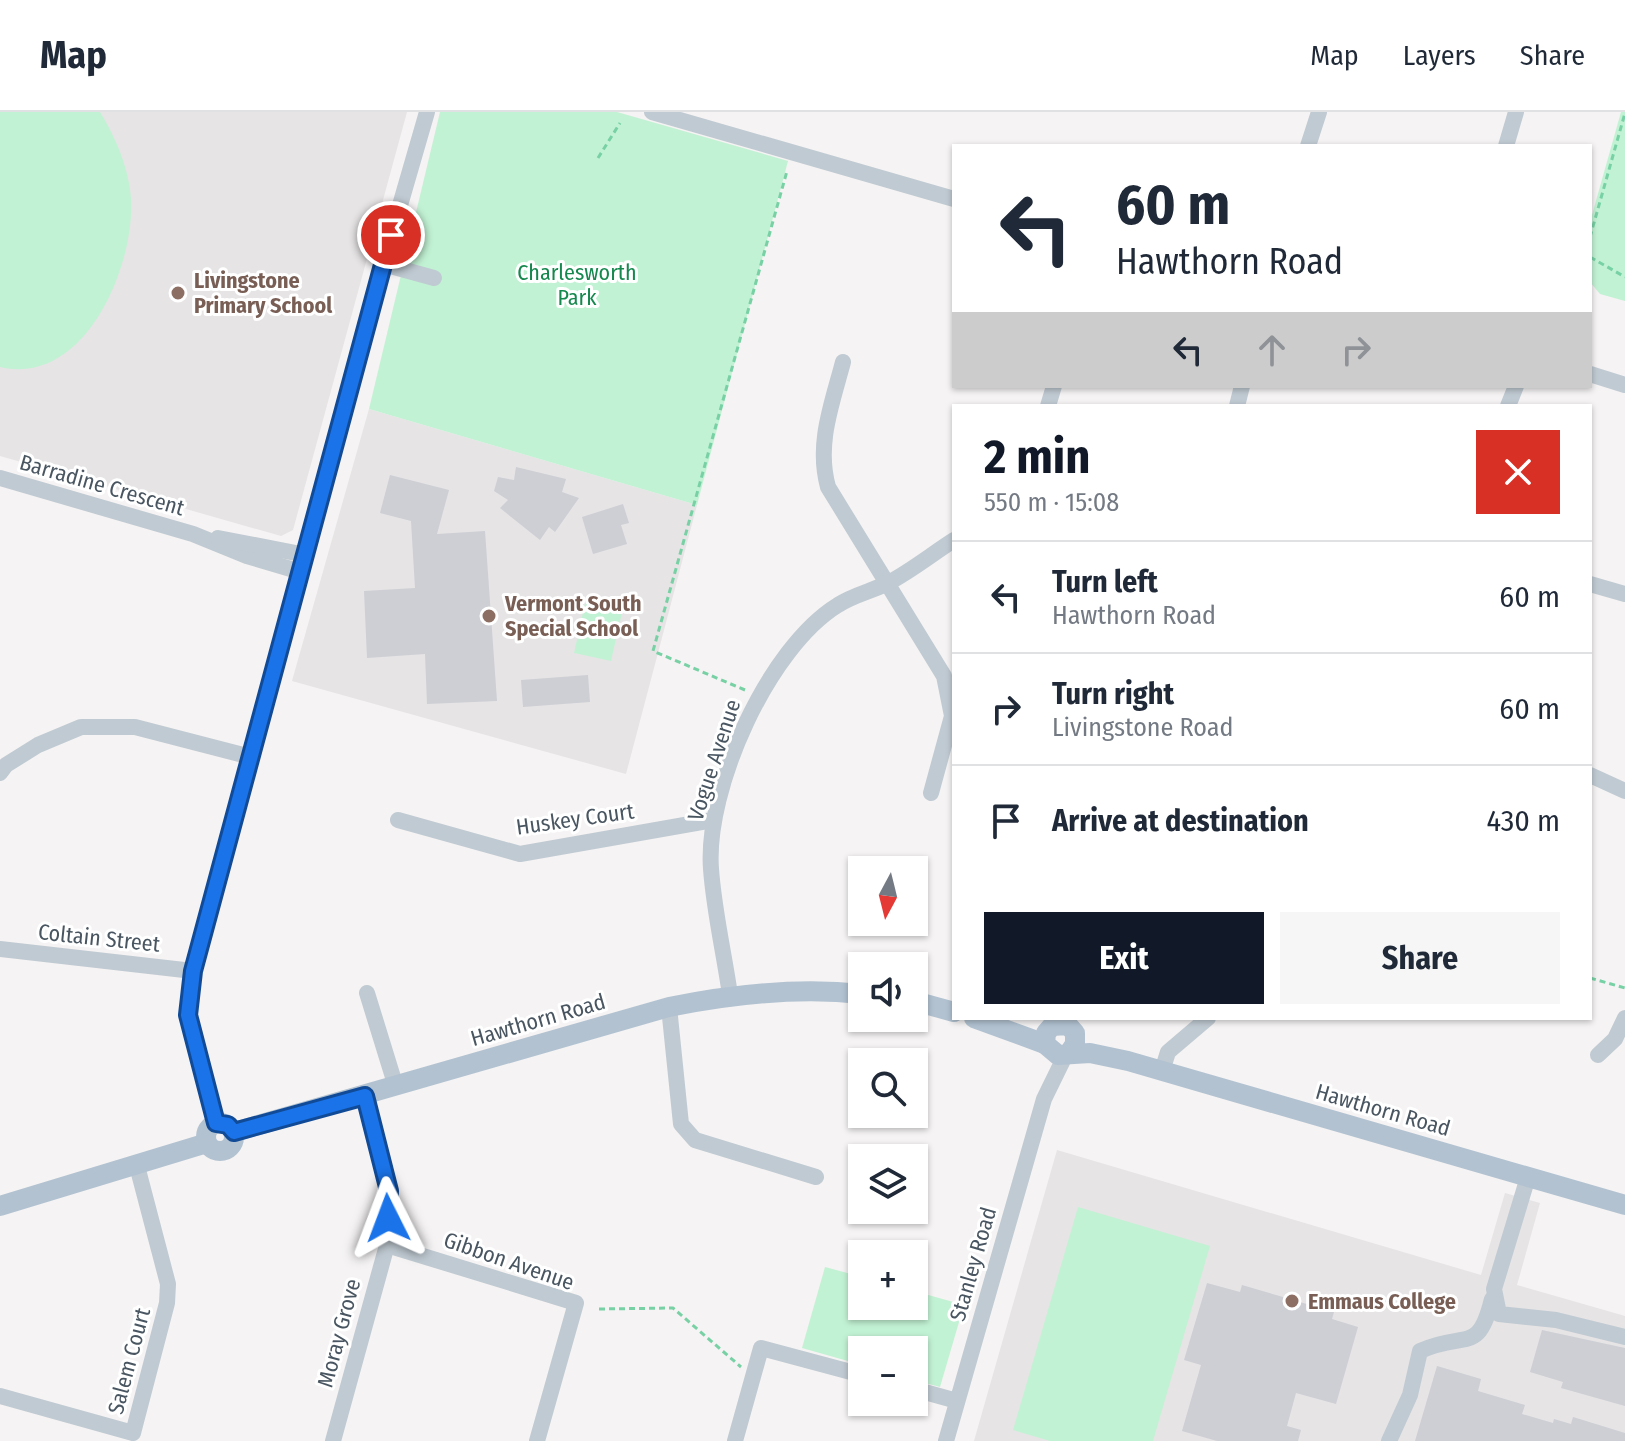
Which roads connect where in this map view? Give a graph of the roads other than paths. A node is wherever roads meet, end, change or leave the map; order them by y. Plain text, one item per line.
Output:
1 (427, 112) edge
2 (652, 112) edge
3 (1319, 112) edge
4 (1516, 112) edge
5 (1309, 144) edge
6 (1507, 144) edge
7 (952, 198) edge
8 (383, 264) junction
9 (434, 278) dead end
10 (843, 362) dead end
11 (1592, 375) edge
12 (1625, 385) edge
13 (0, 478) edge
14 (952, 541) edge
15 (304, 563) junction
16 (889, 582) junction
17 (1592, 585) edge
18 (1625, 594) edge
19 (251, 757) junction
20 (2, 765) edge
21 (1592, 776) edge
22 (1625, 791) edge
23 (931, 793) dead end
24 (398, 820) dead end
25 (713, 820) junction
26 (0, 949) edge
27 (193, 971) junction
28 (367, 993) dead end
29 (848, 993) edge
30 (730, 995) junction
31 (928, 1005) edge
32 (669, 1007) junction
33 (952, 1011) edge
34 (1625, 1018) edge
35 (981, 1020) edge
36 (1206, 1020) edge
37 (1061, 1034) edge
38 (1598, 1055) dead end
39 (1162, 1071) junction
40 (396, 1087) junction
41 (365, 1096) junction
42 (225, 1128) junction
43 (137, 1166) junction
44 (816, 1177) dead end
45 (1528, 1177) junction
46 (1625, 1205) edge
47 (0, 1206) edge
48 (387, 1245) junction
49 (1494, 1289) junction
50 (1625, 1337) edge
51 (848, 1371) edge
52 (928, 1393) edge
53 (0, 1396) edge
54 (957, 1401) junction
55 (333, 1441) edge
56 (537, 1441) edge
57 (735, 1441) edge
58 (946, 1441) edge
59 (1389, 1441) edge

1 - 8 street
2 - 7 street
3 - 5 street
4 - 6 street
8 - 9 street
8 - 15 street
10 - 16 street
11 - 12 street
13 - 15 street, Barradine Crescent
14 - 16 street, Vogue Avenue
15 - 19 street
16 - 23 street
16 - 25 street, Vogue Avenue
17 - 18 street
19 - 20 street
19 - 27 street
21 - 22 street
24 - 25 street, Huskey Court
25 - 30 street, Vogue Avenue
26 - 27 street, Coltain Street
27 - 42 street
28 - 40 street
29 - 30 main road, Hawthorn Road
30 - 32 main road, Hawthorn Road
31 - 33 main road
32 - 40 main road, Hawthorn Road
32 - 44 street
34 - 38 street
35 - 37 main road, Hawthorn Road
36 - 39 street
37 - 39 main road, Hawthorn Road
37 - 54 street, Stanley Road
39 - 45 main road, Hawthorn Road
40 - 41 main road, Hawthorn Road
41 - 42 main road, Hawthorn Road
41 - 48 street, Moray Grove
42 - 43 main road, Hawthorn Road
43 - 47 main road
43 - 53 street, Salem Court
45 - 46 main road, Hawthorn Road
45 - 49 street
48 - 55 street, Moray Grove
48 - 56 street, Gibbon Avenue
49 - 50 street
49 - 59 street
51 - 57 street
52 - 54 street
54 - 58 street, Stanley Road

